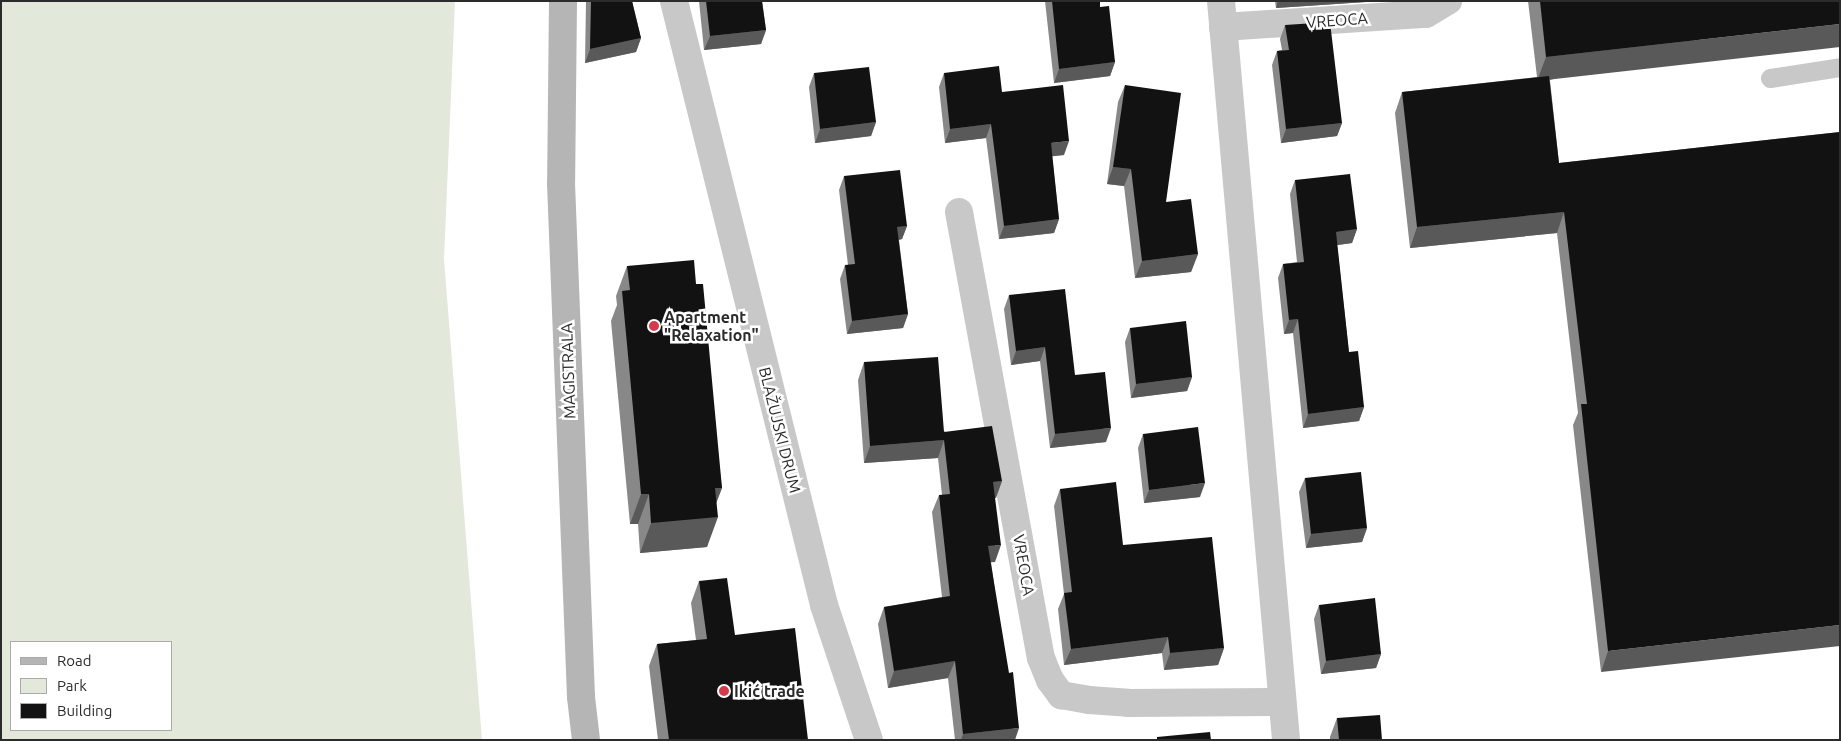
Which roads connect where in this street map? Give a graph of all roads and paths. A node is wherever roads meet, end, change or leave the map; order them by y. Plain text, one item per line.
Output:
1 (563, 1) edge
2 (674, 1) edge
3 (1448, 1) edge
4 (1222, 14) edge
5 (1840, 67) edge
6 (1770, 78) dead end
7 (959, 212) dead end
8 (1282, 702) junction
9 (586, 740) edge
10 (869, 740) edge
11 (1286, 740) edge

1 - 9 main road, MAGISTRALA
2 - 10 street, BLAŽUJSKI DRUM
3 - 4 street, VREOCA
4 - 8 street
5 - 6 lane
7 - 8 street, VREOCA
8 - 11 street

